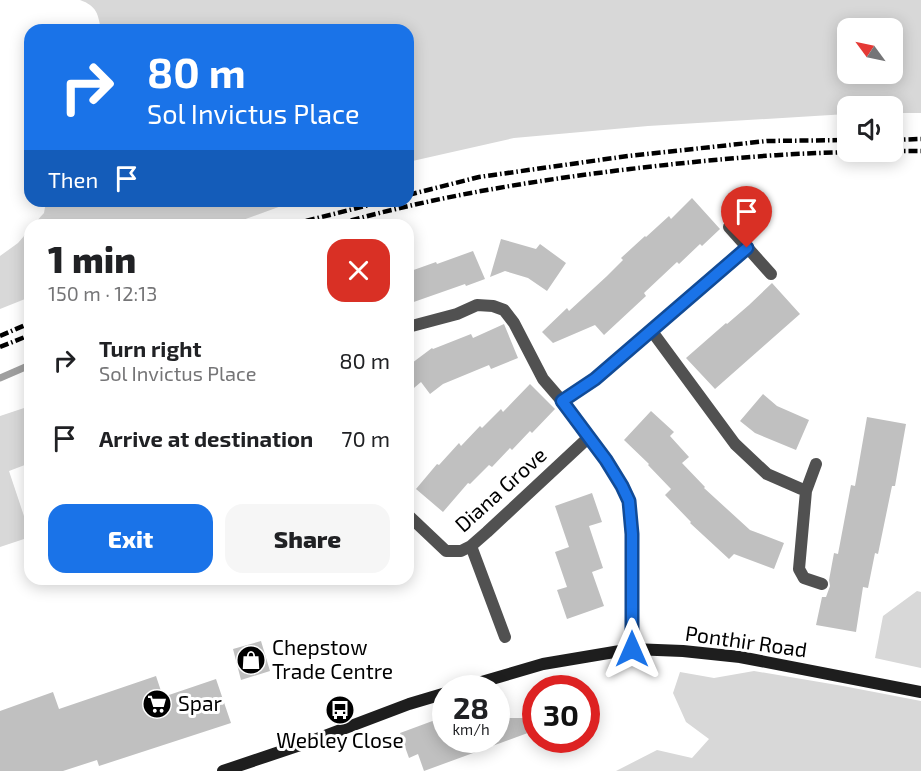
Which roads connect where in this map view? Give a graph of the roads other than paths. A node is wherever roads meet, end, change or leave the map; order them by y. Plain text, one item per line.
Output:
1 (729, 227) dead end
2 (747, 248) junction
3 (771, 274) dead end
4 (414, 326) edge
5 (651, 330) junction
6 (562, 401) junction
7 (589, 437) junction
8 (816, 464) dead end
9 (806, 491) junction
10 (414, 521) edge
11 (471, 546) junction
12 (822, 584) dead end
13 (505, 637) dead end
14 (632, 649) junction
15 (505, 675) edge
16 (921, 692) edge
17 (432, 697) edge
18 (223, 771) edge

1 - 2 street
2 - 3 street
2 - 5 street
4 - 6 street
5 - 6 street
5 - 9 street
6 - 7 street
7 - 11 street, Diana Grove
7 - 14 street
8 - 9 street
9 - 12 street
10 - 11 street, Diana Grove
11 - 13 street
14 - 15 main road, Ponthir Road
14 - 16 main road, Ponthir Road
17 - 18 main road

